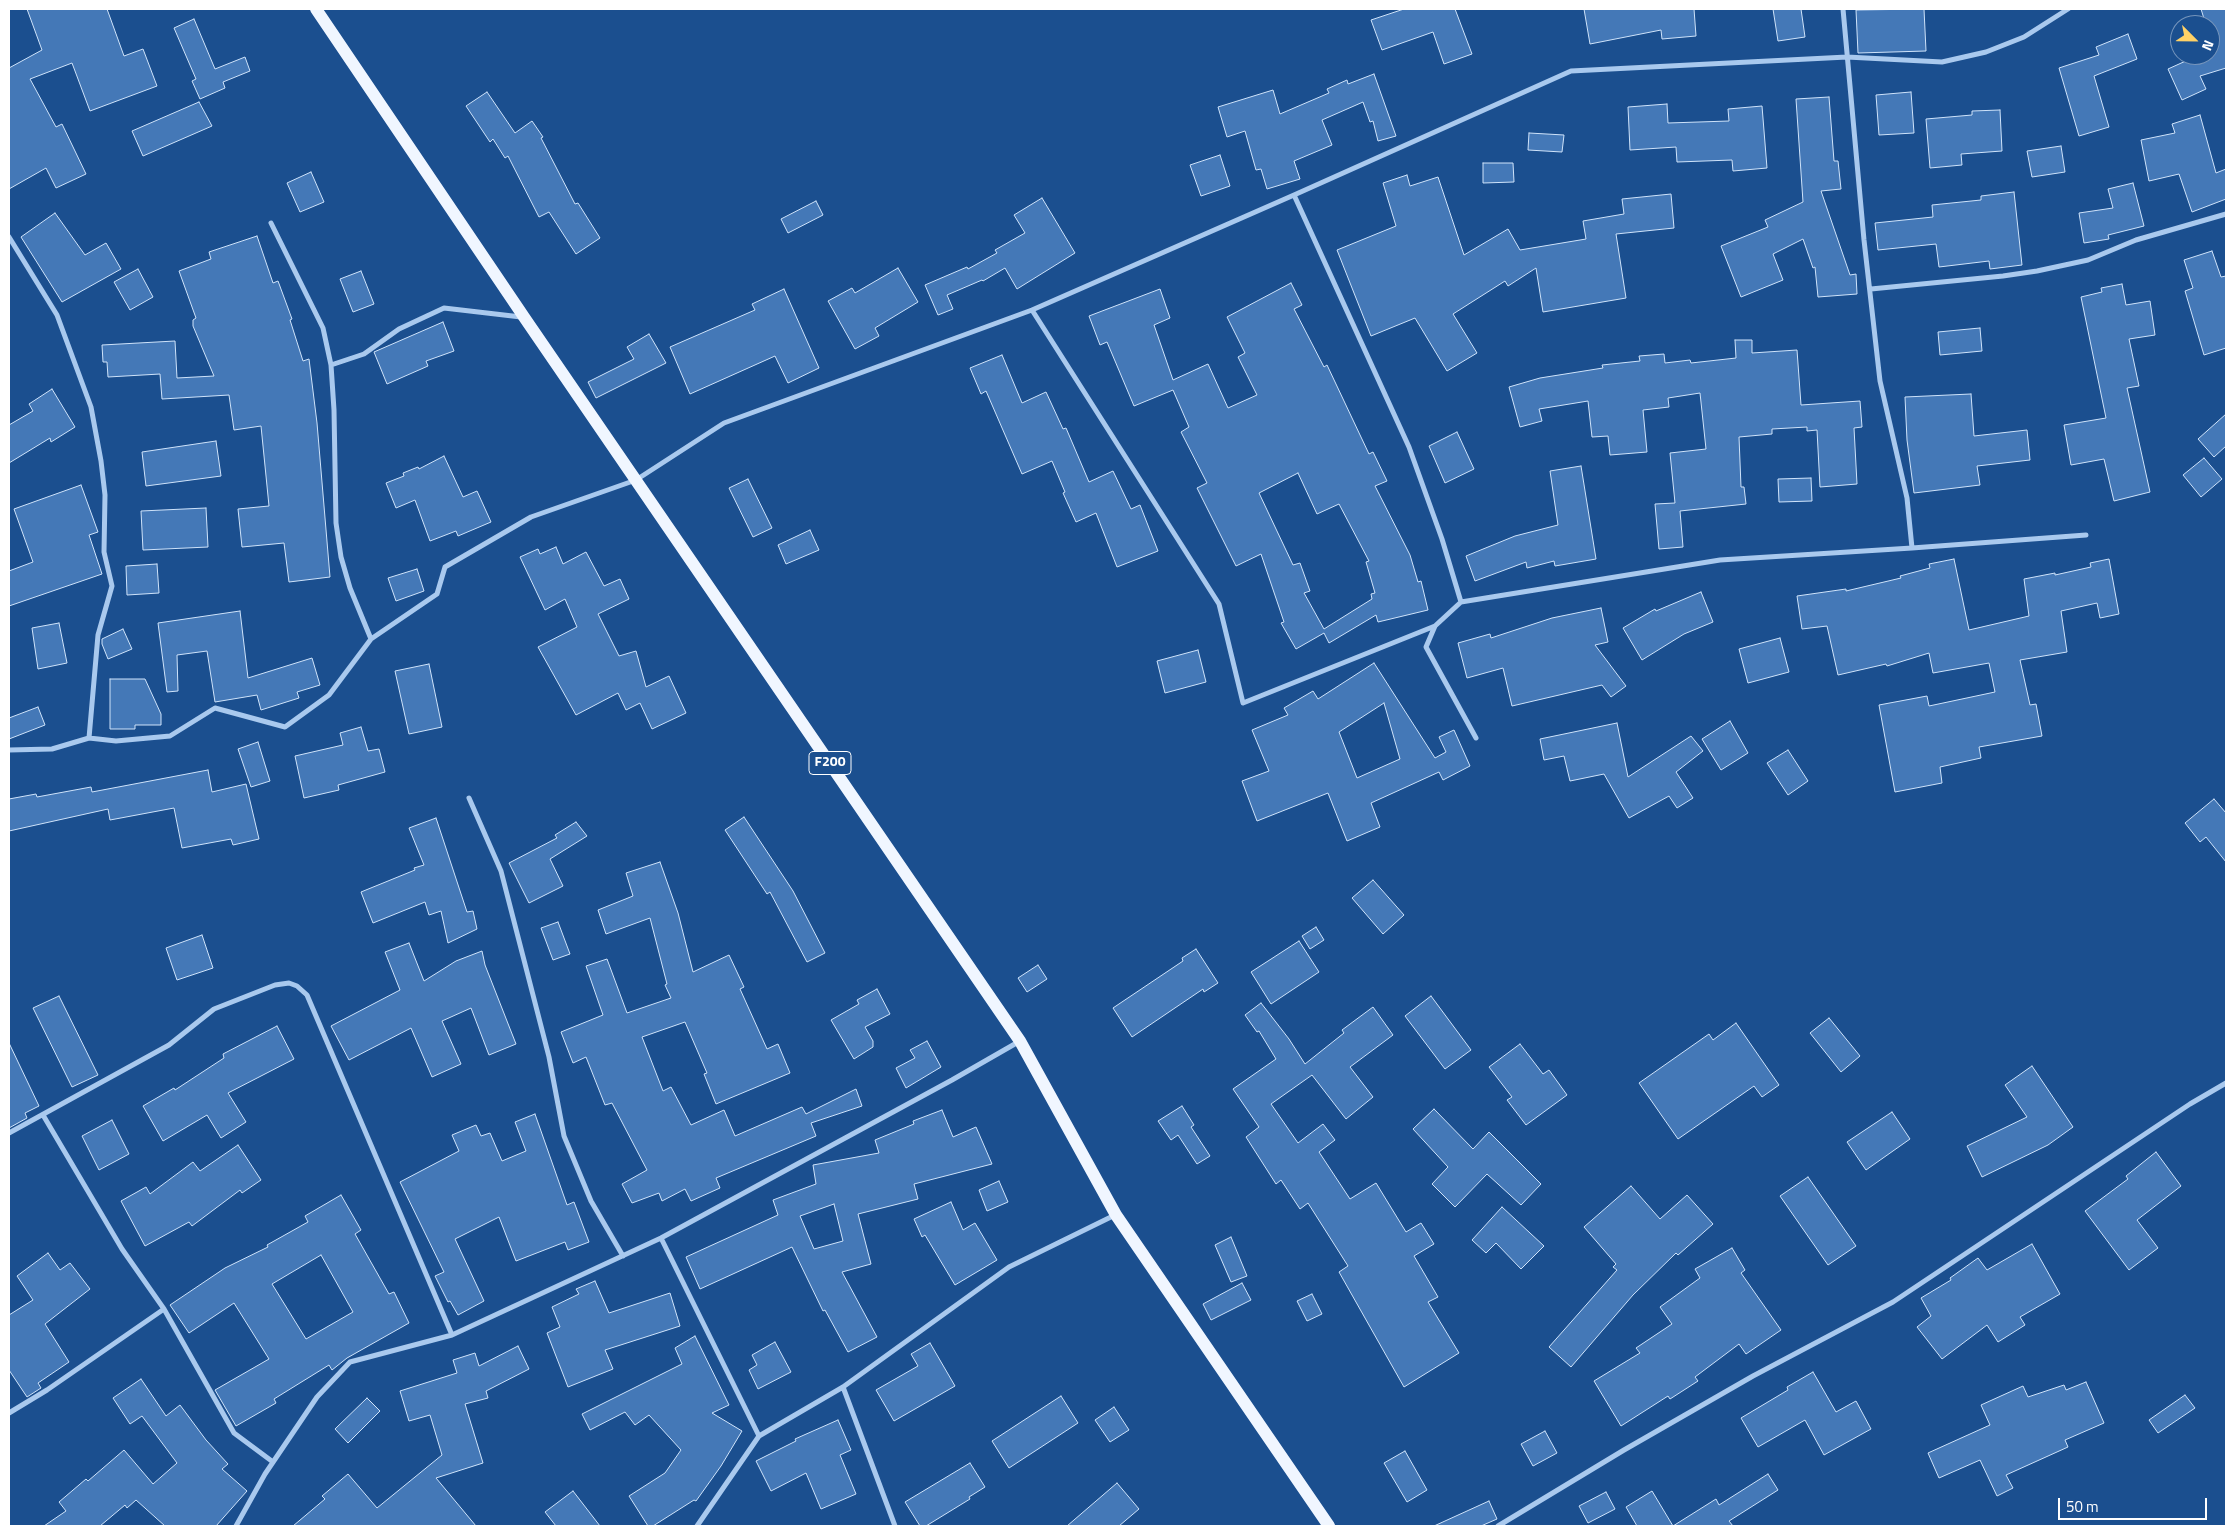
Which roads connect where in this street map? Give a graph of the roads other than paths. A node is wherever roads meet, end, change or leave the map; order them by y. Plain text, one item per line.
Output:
1 (316, 9) edge
2 (1843, 9) edge
3 (2068, 9) edge
4 (1847, 57) junction
5 (1294, 195) junction
6 (2226, 214) edge
7 (271, 223) dead end
8 (9, 237) edge
9 (1871, 289) junction
10 (1032, 310) junction
11 (524, 317) junction
12 (332, 365) junction
13 (636, 480) junction
14 (2086, 534) dead end
15 (1912, 548) junction
16 (1461, 602) junction
17 (1435, 626) junction
18 (371, 639) junction
19 (88, 738) junction
20 (1476, 738) dead end
21 (9, 750) edge
22 (469, 798) dead end
23 (1020, 1040) junction
24 (2226, 1083) edge
25 (43, 1115) junction
26 (9, 1133) edge
27 (1116, 1215) junction
28 (662, 1238) junction
29 (623, 1256) junction
30 (164, 1309) junction
31 (452, 1335) junction
32 (843, 1386) junction
33 (9, 1413) edge
34 (759, 1436) junction
35 (273, 1462) junction
36 (236, 1526) edge
37 (697, 1526) edge
38 (895, 1526) edge
39 (1329, 1526) edge
40 (1498, 1526) edge

1 - 11 main road, F200
2 - 4 street
3 - 4 street
4 - 5 street
4 - 9 street
5 - 10 street
5 - 16 street
6 - 9 street
7 - 12 street
8 - 19 street
9 - 15 street
10 - 13 street
10 - 17 street
11 - 12 street
11 - 13 main road, F200
12 - 18 street
13 - 18 street
13 - 23 main road, F200
14 - 15 street
15 - 16 street
16 - 17 street
17 - 20 street
18 - 19 street
19 - 21 street
22 - 29 street
23 - 27 main road, F200
23 - 28 street
24 - 40 street
25 - 26 street
25 - 30 street
25 - 31 street
27 - 32 street
27 - 39 main road, F200
28 - 29 street
28 - 34 street
29 - 31 street
30 - 33 street
30 - 35 street
31 - 35 street
32 - 34 street
32 - 38 street
34 - 37 street
35 - 36 street

